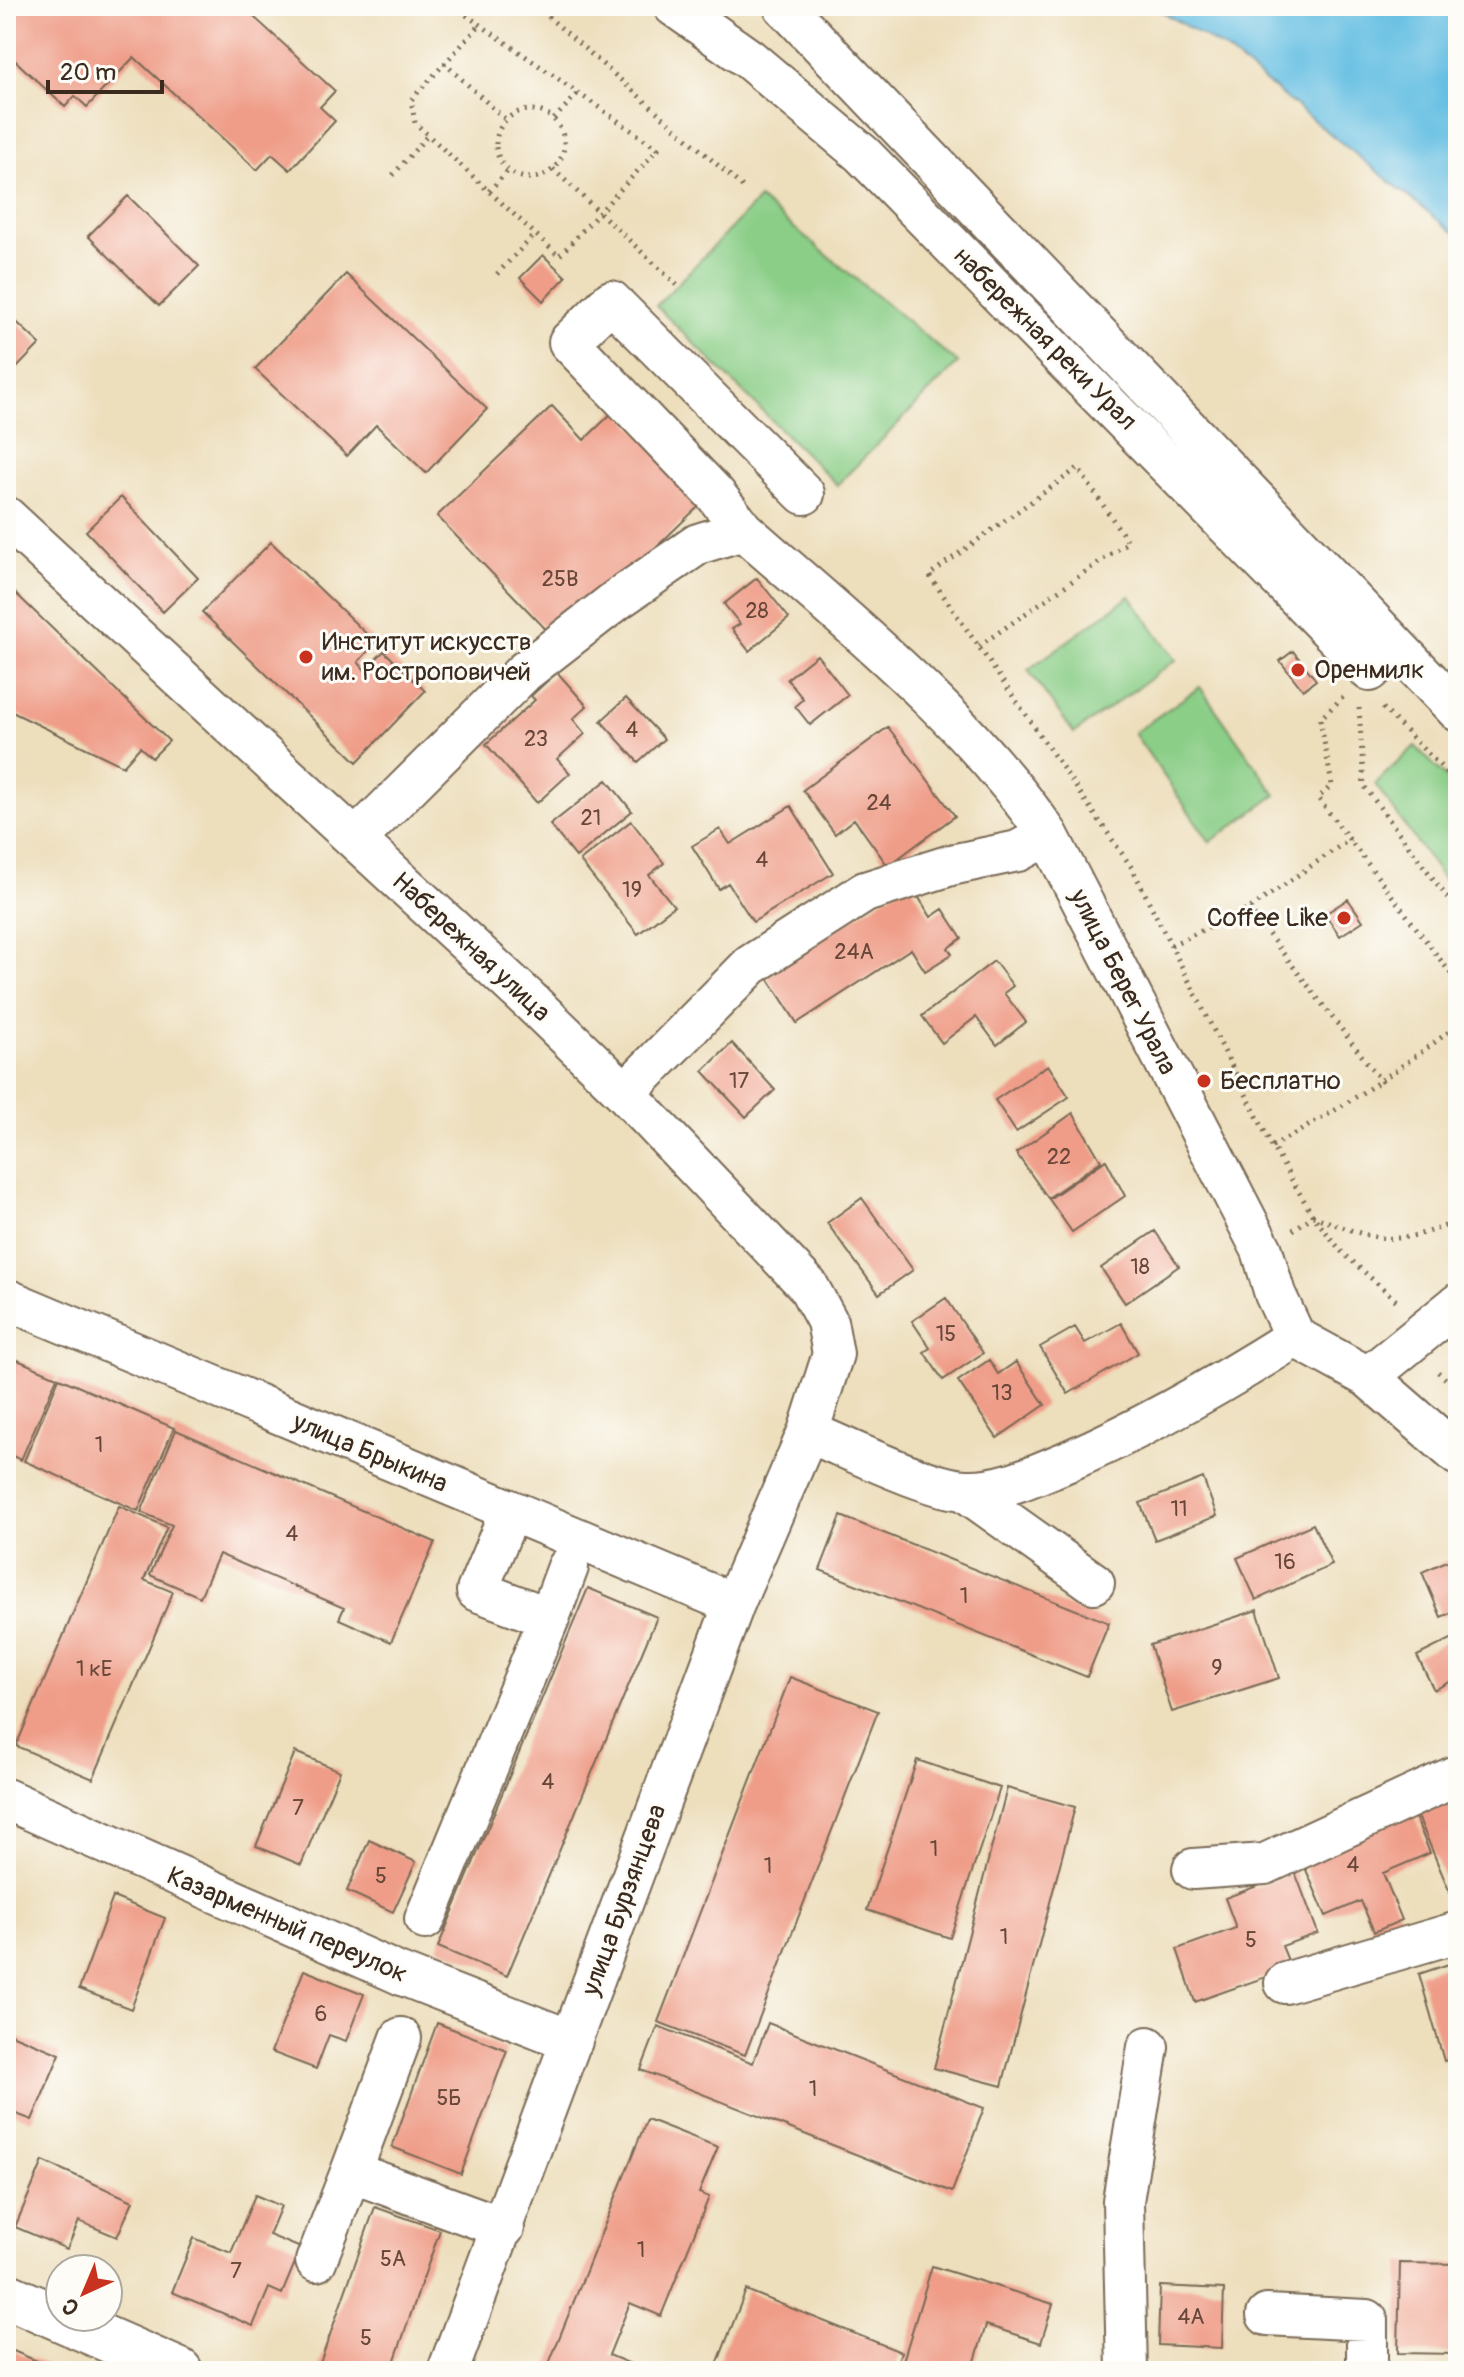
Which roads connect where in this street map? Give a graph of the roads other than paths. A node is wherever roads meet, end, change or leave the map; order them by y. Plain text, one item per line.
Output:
1 (674, 6) edge
2 (784, 6) edge
3 (804, 494) dead end
4 (6, 517) edge
5 (743, 530) junction
6 (1395, 647) junction
7 (1458, 711) edge
8 (1048, 835) junction
9 (356, 839) junction
10 (625, 1093) junction
11 (6, 1299) edge
12 (1443, 1316) edge
13 (1295, 1337) junction
14 (1368, 1377) junction
15 (808, 1432) junction
16 (1458, 1455) edge
17 (965, 1491) junction
18 (510, 1512) junction
19 (568, 1567) dead end
20 (1094, 1583) dead end
21 (734, 1604) junction
22 (549, 1618) junction
23 (1458, 1775) edge
24 (6, 1799) edge
25 (1193, 1869) dead end
26 (425, 1919) dead end
27 (1458, 1932) edge
28 (1285, 1983) dead end
29 (401, 2038) dead end
30 (572, 2041) junction
31 (1148, 2047) dead end
32 (351, 2172) junction
33 (504, 2228) junction
34 (316, 2261) dead end
35 (6, 2295) edge
36 (1267, 2315) dead end
37 (180, 2371) edge
38 (448, 2371) edge
39 (1127, 2371) edge
40 (1367, 2371) edge

1 - 6 street, набережная реки Урал
2 - 6 street, набережная реки Урал
3 - 5 street, улица Берег Урала
4 - 9 street, Набережная улица
5 - 8 street, улица Берег Урала
5 - 9 street
6 - 7 street, набережная реки Урал
8 - 10 street
8 - 13 street, улица Берег Урала
9 - 10 street, Набережная улица
10 - 15 street, Набережная улица
11 - 18 street, улица Брыкина
12 - 14 street
13 - 14 street
13 - 17 street
14 - 16 street
15 - 17 street
15 - 21 street, улица Бурзянцева
17 - 20 street
18 - 21 street, улица Брыкина
18 - 22 street
19 - 22 street
21 - 30 street, улица Бурзянцева
22 - 26 street
23 - 25 street
24 - 30 street, Казарменный переулок
27 - 28 street
29 - 32 street
30 - 33 street, улица Бурзянцева
31 - 39 street
32 - 33 street
32 - 34 street
33 - 38 street, улица Бурзянцева
35 - 37 main road
36 - 40 street

